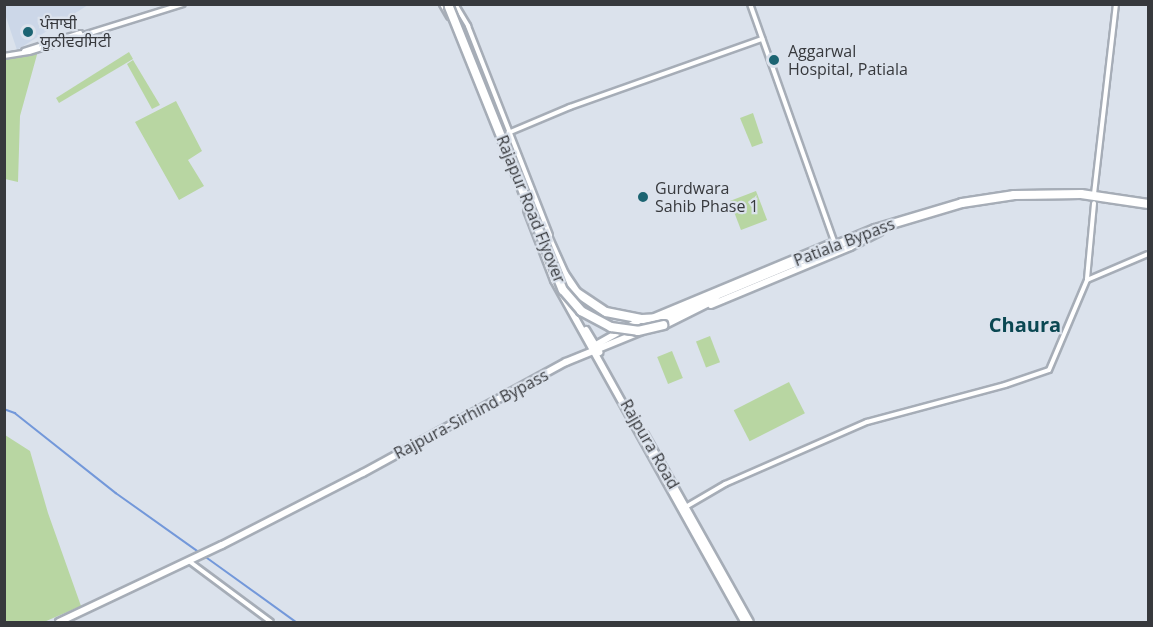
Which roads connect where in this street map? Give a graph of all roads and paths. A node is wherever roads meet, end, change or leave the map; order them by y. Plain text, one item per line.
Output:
1 (183, 4) edge
2 (750, 4) edge
3 (1116, 4) edge
4 (450, 5) edge
5 (174, 6) edge
6 (762, 39) junction
7 (4, 56) edge
8 (509, 132) junction
9 (499, 137) junction
10 (1094, 194) dead end
11 (531, 201) joint
12 (1094, 203) dead end
13 (1149, 206) edge
14 (879, 232) junction
15 (1149, 254) edge
16 (559, 261) junction
17 (564, 274) joint
18 (1087, 280) junction
19 (732, 289) junction
20 (643, 319) junction
21 (636, 333) junction
22 (588, 340) junction
23 (596, 351) junction
24 (582, 355) junction
25 (684, 508) junction
26 (190, 560) junction
27 (59, 622) edge
28 (271, 622) edge
29 (744, 622) edge
30 (750, 622) edge

1 - 5 street
2 - 6 street
3 - 10 street
4 - 8 street
4 - 9 main road, Rajpura Road
4 - 11 highway, Rajapur Road Flyover, bridge
4 - 19 highway, Rajapur Road Flyover, bridge
5 - 7 street
6 - 8 street
6 - 8 street
8 - 9 street
9 - 22 main road, Rajpura Road
11 - 16 highway, Rajpura Road
12 - 18 street
13 - 14 highway, Patiala Bypass
13 - 19 highway, Patiala Bypass
14 - 19 highway, Rajapur Road Flyover
14 - 21 main road
15 - 18 street
16 - 17 highway, Rajpura Road
16 - 23 main road, Rajpura Road
17 - 20 highway, Patiala Bypass
18 - 25 street
19 - 20 highway, Patiala Bypass
20 - 21 highway
20 - 23 main road
21 - 23 main road
22 - 23 main road, Rajpura Road
22 - 24 main road
23 - 24 main road, Rajpura-Sirhind Bypass
23 - 25 main road, Rajpura Road
24 - 26 main road, Rajpura-Sirhind Bypass
25 - 29 main road, Rajpura Road
25 - 30 main road, Rajpura Road
26 - 27 main road, Rajpura-Sirhind Bypass
26 - 28 street

